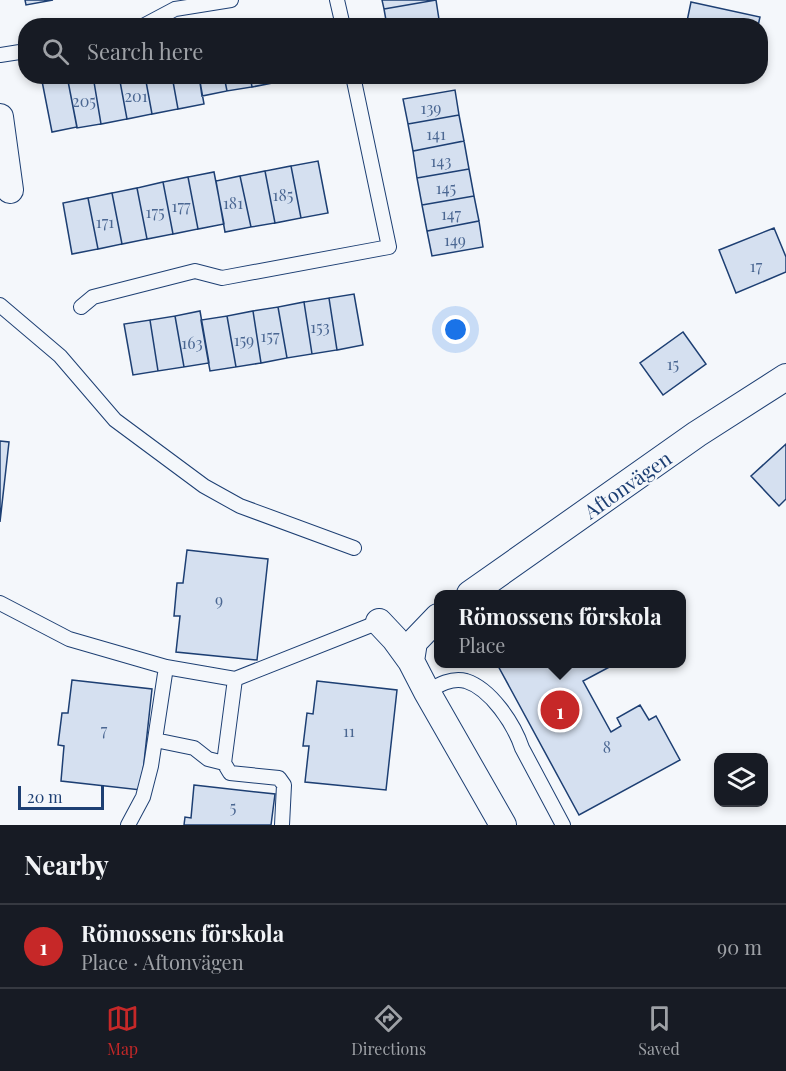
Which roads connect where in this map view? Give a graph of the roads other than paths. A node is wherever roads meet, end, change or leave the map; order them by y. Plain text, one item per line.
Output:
1 (231, 0) edge
2 (337, 0) edge
3 (158, 18) edge
4 (341, 18) edge
5 (18, 52) edge
6 (0, 55) edge
7 (355, 84) edge
8 (0, 117) edge
9 (10, 190) dead end
10 (0, 305) edge
11 (81, 307) dead end
12 (786, 377) edge
13 (354, 548) dead end
14 (476, 590) edge
15 (0, 603) edge
16 (434, 621) edge
17 (378, 622) joint
18 (411, 661) junction
19 (166, 667) junction
20 (235, 679) junction
21 (427, 692) junction
22 (155, 740) junction
23 (224, 763) junction
24 (128, 825) edge
25 (282, 825) edge
26 (503, 825) edge
27 (563, 825) edge

1 - 3 lane
2 - 4 lane
5 - 6 lane
7 - 11 lane
8 - 9 street
10 - 13 lane
12 - 14 street, Aftonvägen
15 - 19 lane
16 - 18 street
17 - 18 street
17 - 20 lane
18 - 21 street
19 - 20 lane
19 - 22 lane
20 - 23 lane
21 - 26 street
21 - 27 lane
22 - 23 lane
22 - 24 lane
23 - 25 lane

